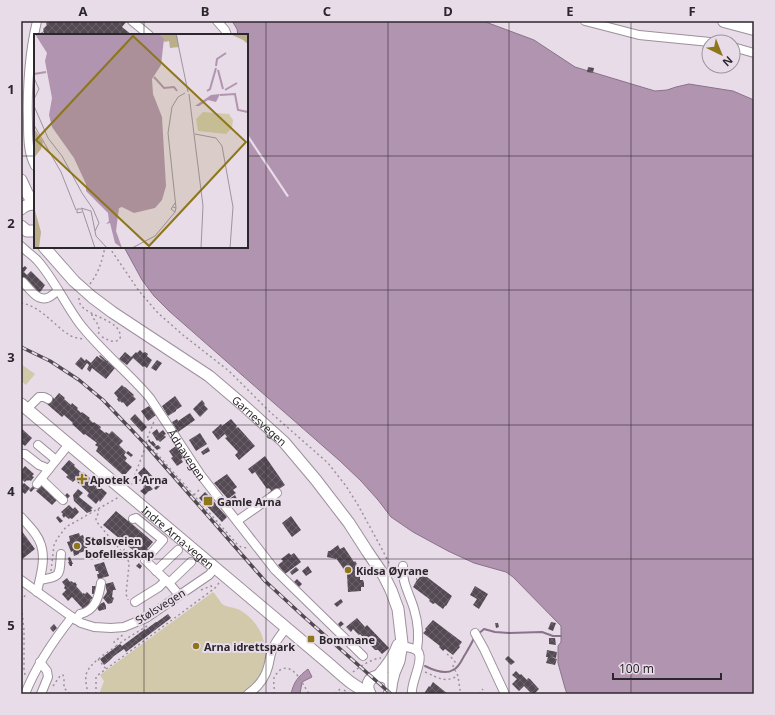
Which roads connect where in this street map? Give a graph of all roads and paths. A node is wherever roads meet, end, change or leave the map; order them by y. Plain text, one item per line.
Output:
1 (36, 21) edge
2 (132, 21) edge
3 (217, 21) edge
4 (584, 21) edge
5 (724, 21) edge
6 (754, 29) edge
7 (148, 34) edge
8 (227, 34) edge
9 (701, 41) edge
10 (741, 49) edge
11 (754, 52) edge
12 (31, 115) edge
13 (34, 164) edge
14 (21, 180) edge
15 (21, 203) edge
16 (34, 203) edge
17 (34, 204) edge
18 (21, 208) edge
19 (21, 246) edge
20 (45, 248) edge
21 (50, 248) edge
22 (105, 248) edge
23 (56, 260) junction
24 (23, 282) dead end
25 (90, 285) dead end
26 (58, 290) junction
27 (79, 296) dead end
28 (21, 303) edge
29 (92, 314) junction
30 (94, 335) dead end
31 (98, 336) junction
32 (86, 338) dead end
33 (48, 399) dead end
34 (24, 407) edge
35 (159, 411) junction
36 (146, 442) junction
37 (69, 444) junction
38 (38, 445) dead end
39 (22, 453) edge
40 (56, 460) junction
41 (49, 469) junction
42 (207, 483) junction
43 (130, 487) dead end
44 (278, 494) dead end
45 (121, 495) dead end
46 (194, 495) junction
47 (63, 500) dead end
48 (98, 509) junction
49 (21, 517) edge
50 (133, 519) dead end
51 (237, 521) junction
52 (178, 550) dead end
53 (122, 552) junction
54 (252, 552) dead end
55 (61, 554) dead end
56 (134, 557) dead end
57 (191, 562) dead end
58 (403, 566) dead end
59 (215, 568) junction
60 (156, 571) junction
61 (50, 578) junction
62 (21, 580) edge
63 (40, 580) junction
64 (167, 582) junction
65 (101, 583) dead end
66 (218, 583) dead end
67 (34, 590) junction
68 (179, 595) junction
69 (21, 602) edge
70 (132, 602) joint
71 (74, 619) junction
72 (286, 628) junction
73 (476, 635) dead end
74 (122, 636) dead end
75 (400, 642) junction
76 (417, 650) junction
77 (447, 654) dead end
78 (363, 656) dead end
79 (384, 658) dead end
80 (98, 659) junction
81 (40, 662) junction
82 (106, 669) junction
83 (417, 669) junction
84 (336, 670) junction
85 (352, 674) dead end
86 (458, 676) junction
87 (375, 677) junction
88 (30, 682) junction
89 (342, 688) dead end
90 (483, 689) dead end
91 (390, 691) edge
92 (41, 692) edge
93 (25, 694) edge
94 (70, 694) edge
95 (88, 694) edge
96 (96, 694) edge
97 (248, 694) edge
98 (274, 694) edge
99 (309, 694) edge
100 (334, 694) edge
101 (370, 694) edge
102 (412, 694) edge
103 (462, 694) edge
104 (479, 694) edge
105 (505, 694) edge

1 - 12 street
2 - 7 street
3 - 8 street
4 - 9 street
5 - 6 highway
10 - 11 street
12 - 13 street
14 - 16 main road
15 - 18 main road
17 - 18 main road
19 - 26 street, Ådnavegen
20 - 23 main road, Garnesvegen
21 - 23 main road, Garnesvegen
22 - 25 path
23 - 75 main road, Garnesvegen
24 - 26 street
26 - 35 street, Ådnavegen
27 - 29 path
28 - 32 path
29 - 31 path
29 - 31 path
30 - 31 path
33 - 34 street
34 - 37 main road, Indre Arna-vegen
35 - 36 path
35 - 42 street, Ådnavegen
36 - 43 path
36 - 46 path
37 - 40 street
37 - 59 main road, Indre Arna-vegen
38 - 40 street
39 - 41 street
40 - 41 street
41 - 47 street
42 - 46 path
42 - 51 street, Ådnavegen
44 - 51 street
45 - 48 path
46 - 54 path
48 - 53 path
48 - 61 path
49 - 63 street
50 - 60 street
51 - 78 street, Ådnavegen
52 - 60 street
53 - 56 path
53 - 70 path
55 - 61 street
57 - 64 street
58 - 76 street
59 - 68 street, Stølsvegen
59 - 72 main road, Indre Arna-vegen
60 - 64 street
61 - 63 street
62 - 67 street, Stølsvegen
63 - 67 street
64 - 68 street
64 - 70 street
65 - 71 street
66 - 82 path
67 - 69 path
67 - 71 street, Stølsvegen
68 - 71 street, Stølsvegen
69 - 88 path
71 - 81 street
72 - 84 main road, Indre Arna-vegen
72 - 97 street
73 - 105 street
74 - 80 path
75 - 76 street
75 - 87 main road
75 - 91 main road, Garnesvegen
76 - 83 street
77 - 86 path
79 - 85 path
80 - 82 path
80 - 95 path
81 - 88 street
81 - 92 street
82 - 96 path
83 - 86 path
83 - 102 street
84 - 87 main road, Indre Arna-vegen
84 - 101 main road, Indre Arna-vegen
86 - 103 path
87 - 91 main road
87 - 101 main road
88 - 93 street
89 - 100 path
90 - 104 path
92 - 94 path
98 - 99 path

